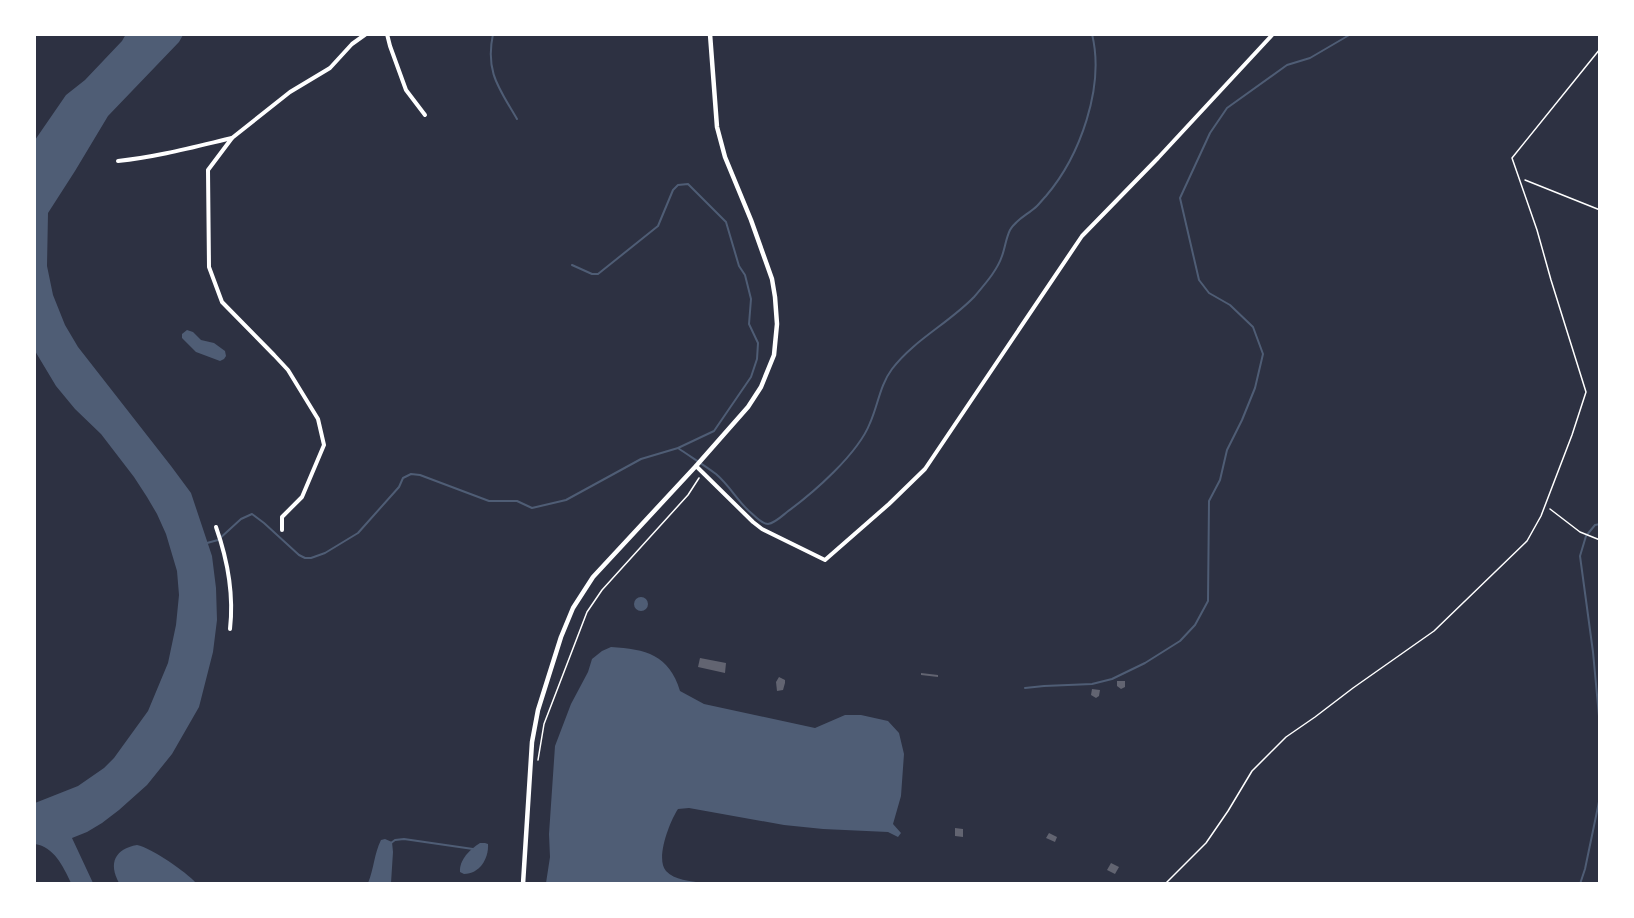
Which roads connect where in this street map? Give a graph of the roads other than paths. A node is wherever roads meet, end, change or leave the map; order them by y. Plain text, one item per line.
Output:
1 (366, 34) edge
2 (387, 34) edge
3 (710, 34) edge
4 (1273, 34) edge
5 (1599, 49) edge
6 (424, 115) dead end
7 (232, 138) junction
8 (118, 161) dead end
9 (696, 466) junction
10 (216, 527) dead end
11 (282, 530) dead end
12 (230, 629) dead end
13 (523, 884) edge
14 (1165, 884) edge

1 - 7 street
2 - 6 street
3 - 9 street
4 - 9 street
5 - 14 lane
7 - 8 street
7 - 11 street
9 - 13 street
10 - 12 street

